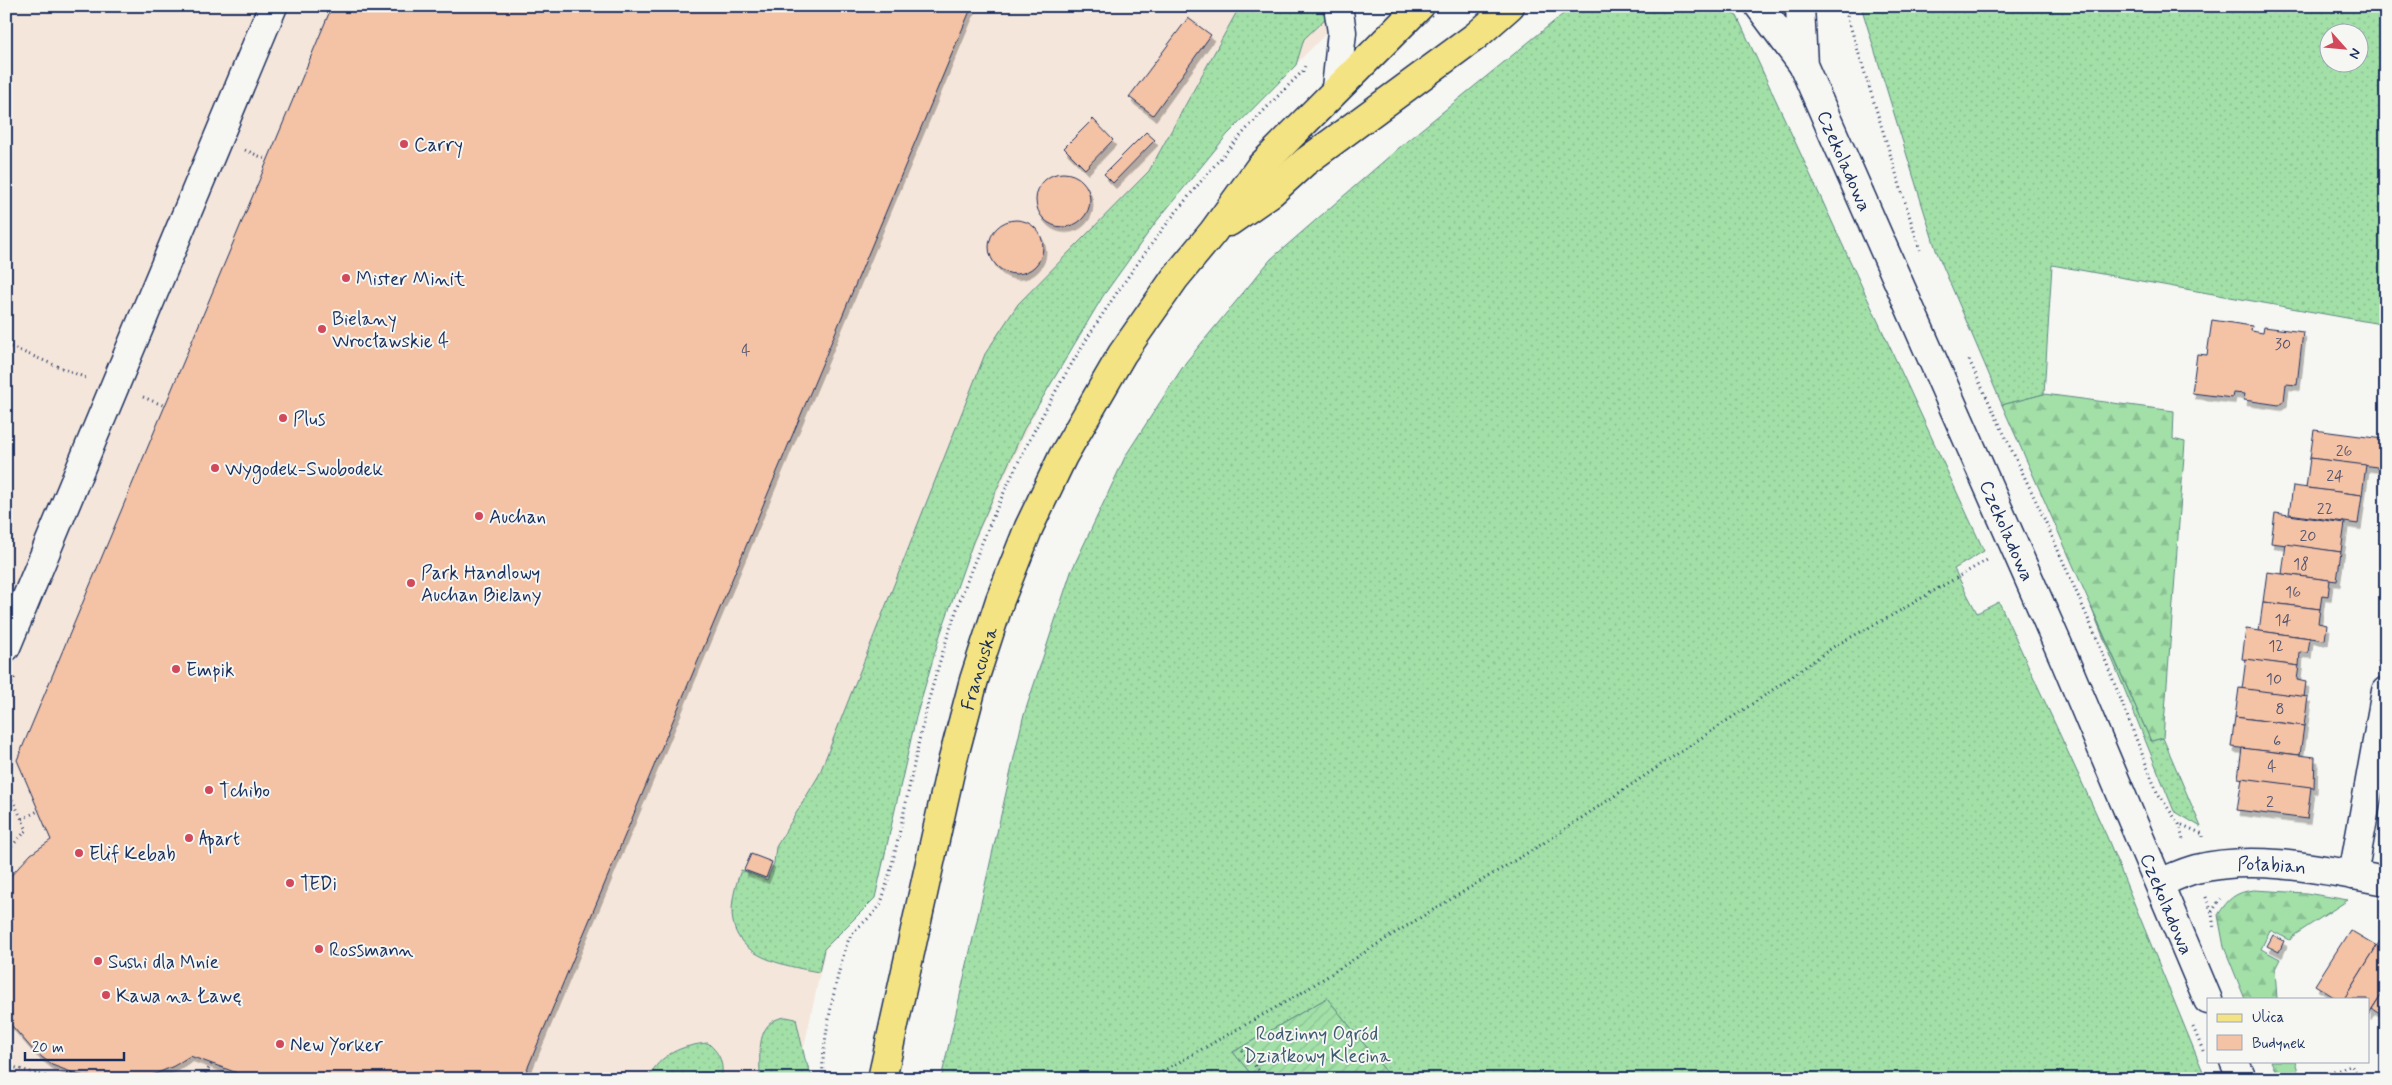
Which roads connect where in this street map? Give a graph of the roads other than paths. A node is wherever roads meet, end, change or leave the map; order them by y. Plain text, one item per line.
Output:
1 (273, 6) edge
2 (1338, 6) edge
3 (1420, 6) edge
4 (1510, 6) edge
5 (1759, 6) edge
6 (1800, 6) edge
7 (1803, 65) junction
8 (1336, 88) junction
9 (1213, 232) junction
10 (6, 647) edge
11 (2386, 691) edge
12 (2353, 875) junction
13 (2386, 881) edge
14 (2160, 883) junction
15 (2207, 998) edge
16 (2234, 1062) edge
17 (882, 1079) edge
18 (2242, 1079) edge

1 - 10 street
2 - 8 street
3 - 8 main road, Francuska
4 - 9 main road
5 - 7 street, Czekoladowa
6 - 7 street, Czekoladowa
7 - 14 street, Czekoladowa
8 - 9 main road, Francuska
9 - 17 main road, Francuska
11 - 12 street
12 - 13 street, Połabian
12 - 14 street, Połabian
14 - 15 street, Czekoladowa
16 - 18 street

